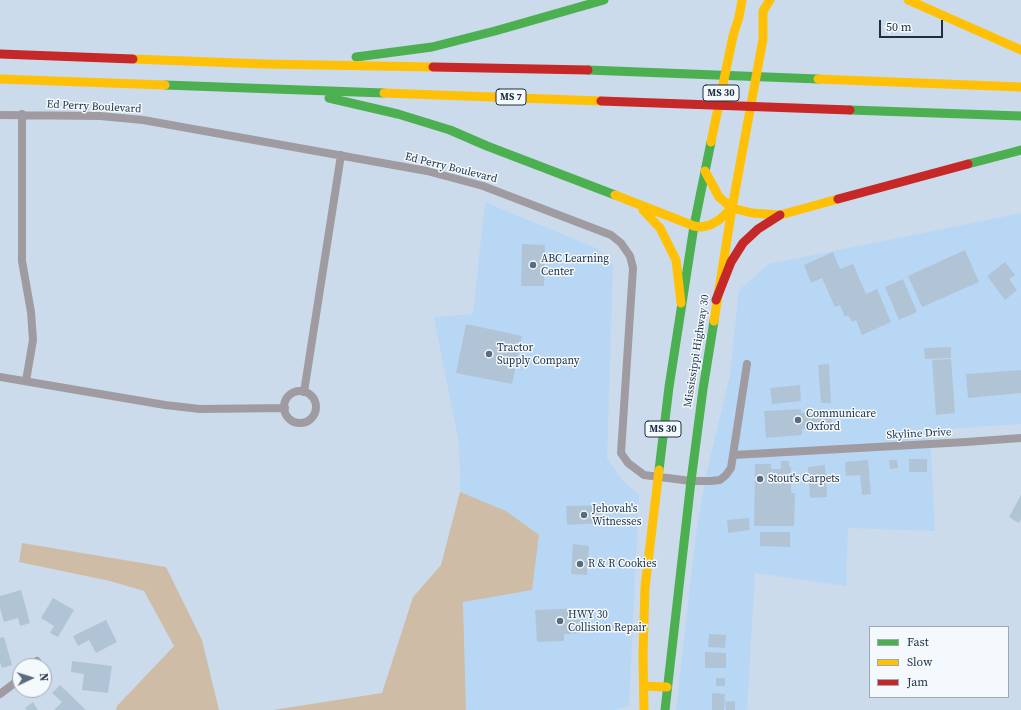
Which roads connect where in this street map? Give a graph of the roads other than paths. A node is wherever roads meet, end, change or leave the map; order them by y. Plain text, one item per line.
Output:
1 (604, 0) edge
2 (742, 0) edge
3 (770, 0) edge
4 (908, 0) edge
5 (1021, 50) edge
6 (0, 54) edge
7 (265, 64) junction
8 (0, 79) edge
9 (1021, 87) edge
10 (274, 89) junction
11 (22, 114) junction
12 (0, 115) edge
13 (1021, 116) edge
14 (1021, 150) edge
15 (341, 156) junction
16 (705, 171) junction
17 (632, 203) junction
18 (732, 208) junction
19 (780, 215) junction
20 (694, 226) junction
21 (716, 300) junction
22 (681, 303) junction
23 (747, 364) dead end
24 (0, 377) edge
25 (26, 381) junction
26 (304, 392) junction
27 (285, 408) junction
28 (1021, 438) edge
29 (734, 455) junction
30 (657, 477) junction
31 (691, 481) junction
32 (12, 685) edge
33 (644, 686) junction
34 (667, 687) junction
35 (0, 694) edge
36 (644, 710) edge
37 (665, 710) edge

1 - 7 main road
2 - 16 main road, Mississippi Highway 30 / MS 30
3 - 18 main road, Mississippi Highway 30 / MS 30
4 - 5 main road
6 - 7 main road
7 - 9 main road
8 - 10 main road, MS 7
10 - 13 main road, MS 7
10 - 17 main road
11 - 12 street, Ed Perry Boulevard
11 - 15 street, Ed Perry Boulevard
11 - 25 street
14 - 19 main road
15 - 26 street
15 - 30 street, Ed Perry Boulevard
16 - 18 main road
16 - 20 main road, Mississippi Highway 30 / MS 30
17 - 20 main road
17 - 22 main road
18 - 19 main road
18 - 20 main road
18 - 21 main road, Mississippi Highway 30 / MS 30
19 - 21 main road
20 - 22 main road, Mississippi Highway 30 / MS 30
21 - 31 main road, Mississippi Highway 30 / MS 30
22 - 30 main road, Mississippi Highway 30 / MS 30
23 - 29 street
24 - 25 street
25 - 27 street
26 - 27 street
26 - 27 street
28 - 29 street, Skyline Drive
29 - 31 street
30 - 31 street, Ed Perry Boulevard
30 - 33 main road, Mississippi Highway 30 / MS 30
31 - 34 main road, Mississippi Highway 30 / MS 30
32 - 35 street
33 - 34 main road
33 - 36 main road, Mississippi Highway 30 / MS 30
34 - 37 main road, Mississippi Highway 30 / MS 30

